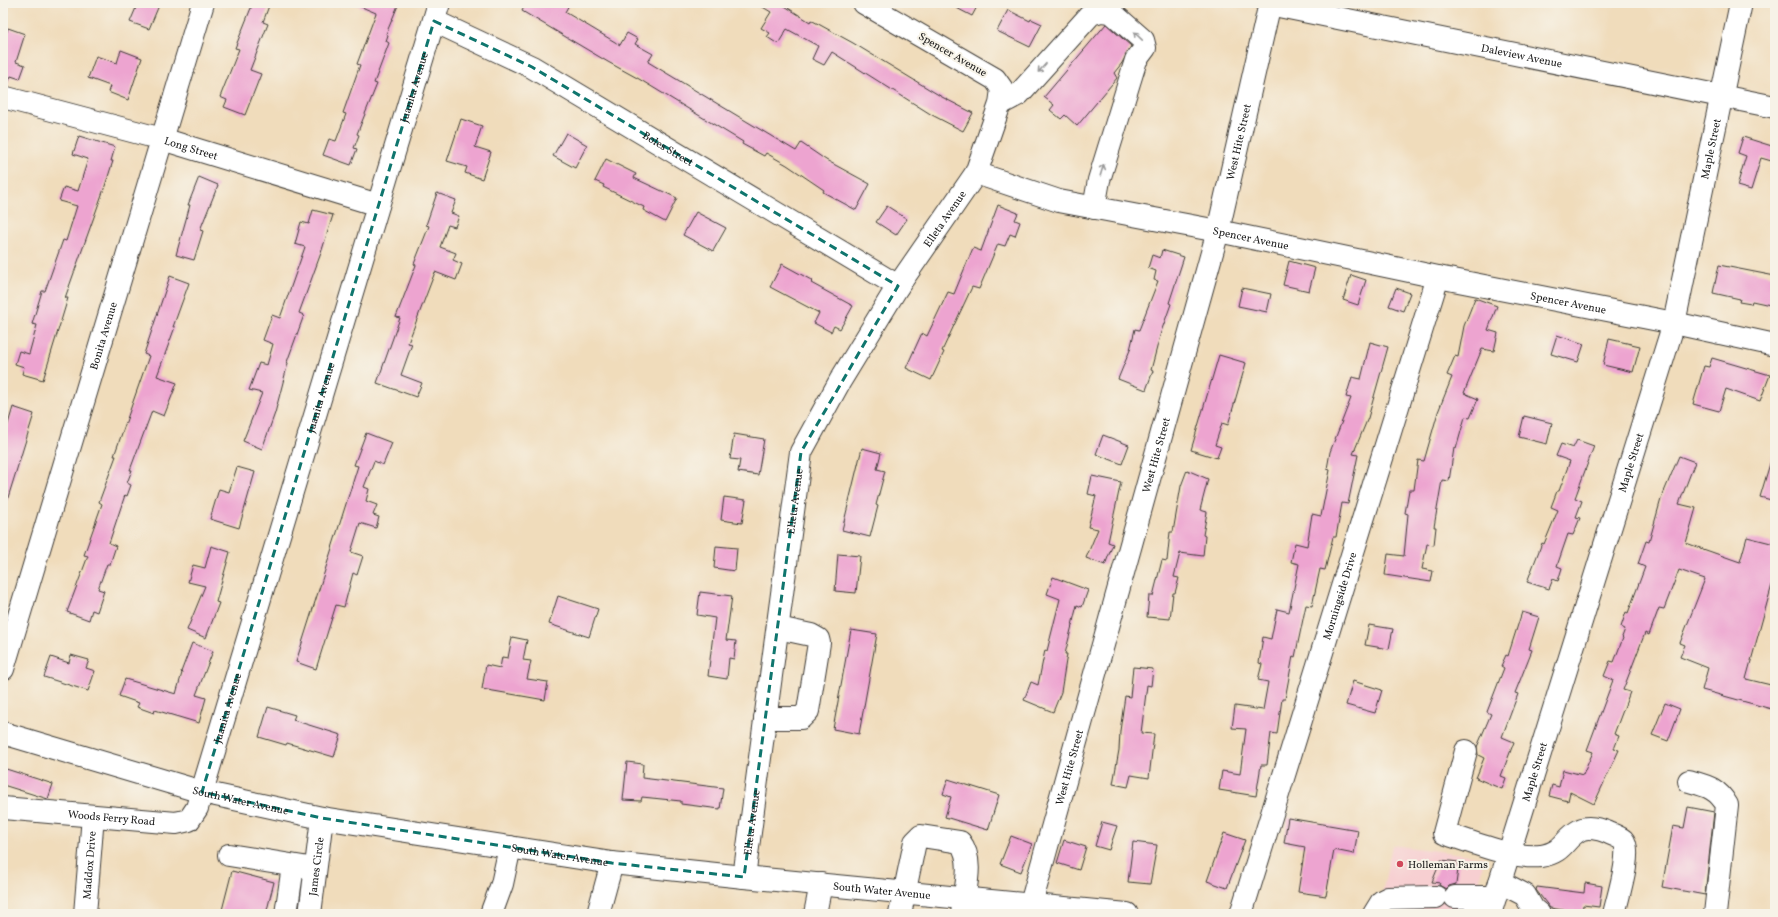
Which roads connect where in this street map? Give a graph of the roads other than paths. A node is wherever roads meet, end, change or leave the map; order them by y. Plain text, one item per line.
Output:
1 (203, 3) edge
2 (864, 3) edge
3 (1741, 3) edge
4 (1270, 4) edge
5 (436, 12) edge
6 (1722, 96) junction
7 (3, 97) edge
8 (1000, 104) junction
9 (1775, 107) edge
10 (162, 139) junction
11 (976, 173) junction
12 (378, 205) junction
13 (1094, 208) junction
14 (1218, 231) junction
15 (1438, 277) junction
16 (898, 286) junction
17 (1674, 323) junction
18 (1775, 345) edge
19 (778, 628) junction
20 (3, 669) edge
21 (765, 718) junction
22 (3, 733) edge
23 (1466, 751) dead end
24 (1689, 781) dead end
25 (202, 792) junction
26 (3, 808) edge
27 (93, 816) junction
28 (322, 818) junction
29 (510, 847) junction
30 (1509, 854) junction
31 (228, 855) dead end
32 (612, 863) junction
33 (293, 866) junction
34 (315, 869) junction
35 (744, 877) junction
36 (821, 884) junction
37 (904, 892) junction
38 (1495, 898) edge
39 (1031, 904) junction
40 (963, 906) edge
41 (85, 914) edge
42 (286, 914) edge
43 (310, 914) edge
44 (491, 914) edge
45 (598, 914) edge
46 (815, 914) edge
47 (900, 914) edge
48 (1127, 914) edge
49 (1241, 914) edge
50 (1374, 914) edge
51 (1539, 914) edge
52 (1614, 914) edge
53 (1715, 914) edge

1 - 10 street, Bonita Avenue
2 - 8 street, Spencer Avenue
3 - 6 street, Maple Street
4 - 6 street, Daleview Avenue
4 - 14 street, West Hite Street
5 - 12 street, Juanita Avenue
5 - 16 street, Boles Street
6 - 9 street, Daleview Avenue
6 - 17 street, Maple Street
7 - 10 street, Long Street
8 - 11 street, Spencer Avenue
13 -> 8 street
10 - 12 street, Long Street
10 - 20 street, Bonita Avenue
11 - 13 street, Spencer Avenue
11 - 16 street, Elleta Avenue
12 - 25 street, Juanita Avenue
13 - 14 street, Spencer Avenue
14 - 15 street, Spencer Avenue
14 - 39 street, West Hite Street
15 - 17 street, Spencer Avenue
15 - 49 street, Morningside Drive
16 - 19 street, Elleta Avenue
17 - 18 street, Spencer Avenue
17 - 30 street, Maple Street
19 - 21 street, Elleta Avenue
19 - 21 street
21 - 35 street, Elleta Avenue
22 - 25 street, South Water Avenue
23 - 30 street
24 - 53 street
25 - 27 street, Woods Ferry Road
25 - 28 street, South Water Avenue
26 - 27 street, Woods Ferry Road
27 - 41 street, Maddox Drive
28 - 29 street, South Water Avenue
28 - 34 street, James Circle
29 - 32 street, South Water Avenue
29 - 44 street
30 - 38 street, Maple Street
30 - 52 street
31 - 33 street
32 - 35 street, South Water Avenue
32 - 45 street
33 - 34 street
33 - 42 street
34 - 43 street, James Circle
35 - 36 street, South Water Avenue
36 - 37 street, South Water Avenue
36 - 46 street
37 - 40 street, South Water Avenue
37 - 40 street
37 - 47 street
38 - 50 street
38 - 51 street
39 - 40 street, South Water Avenue
39 - 48 street, South Water Avenue

